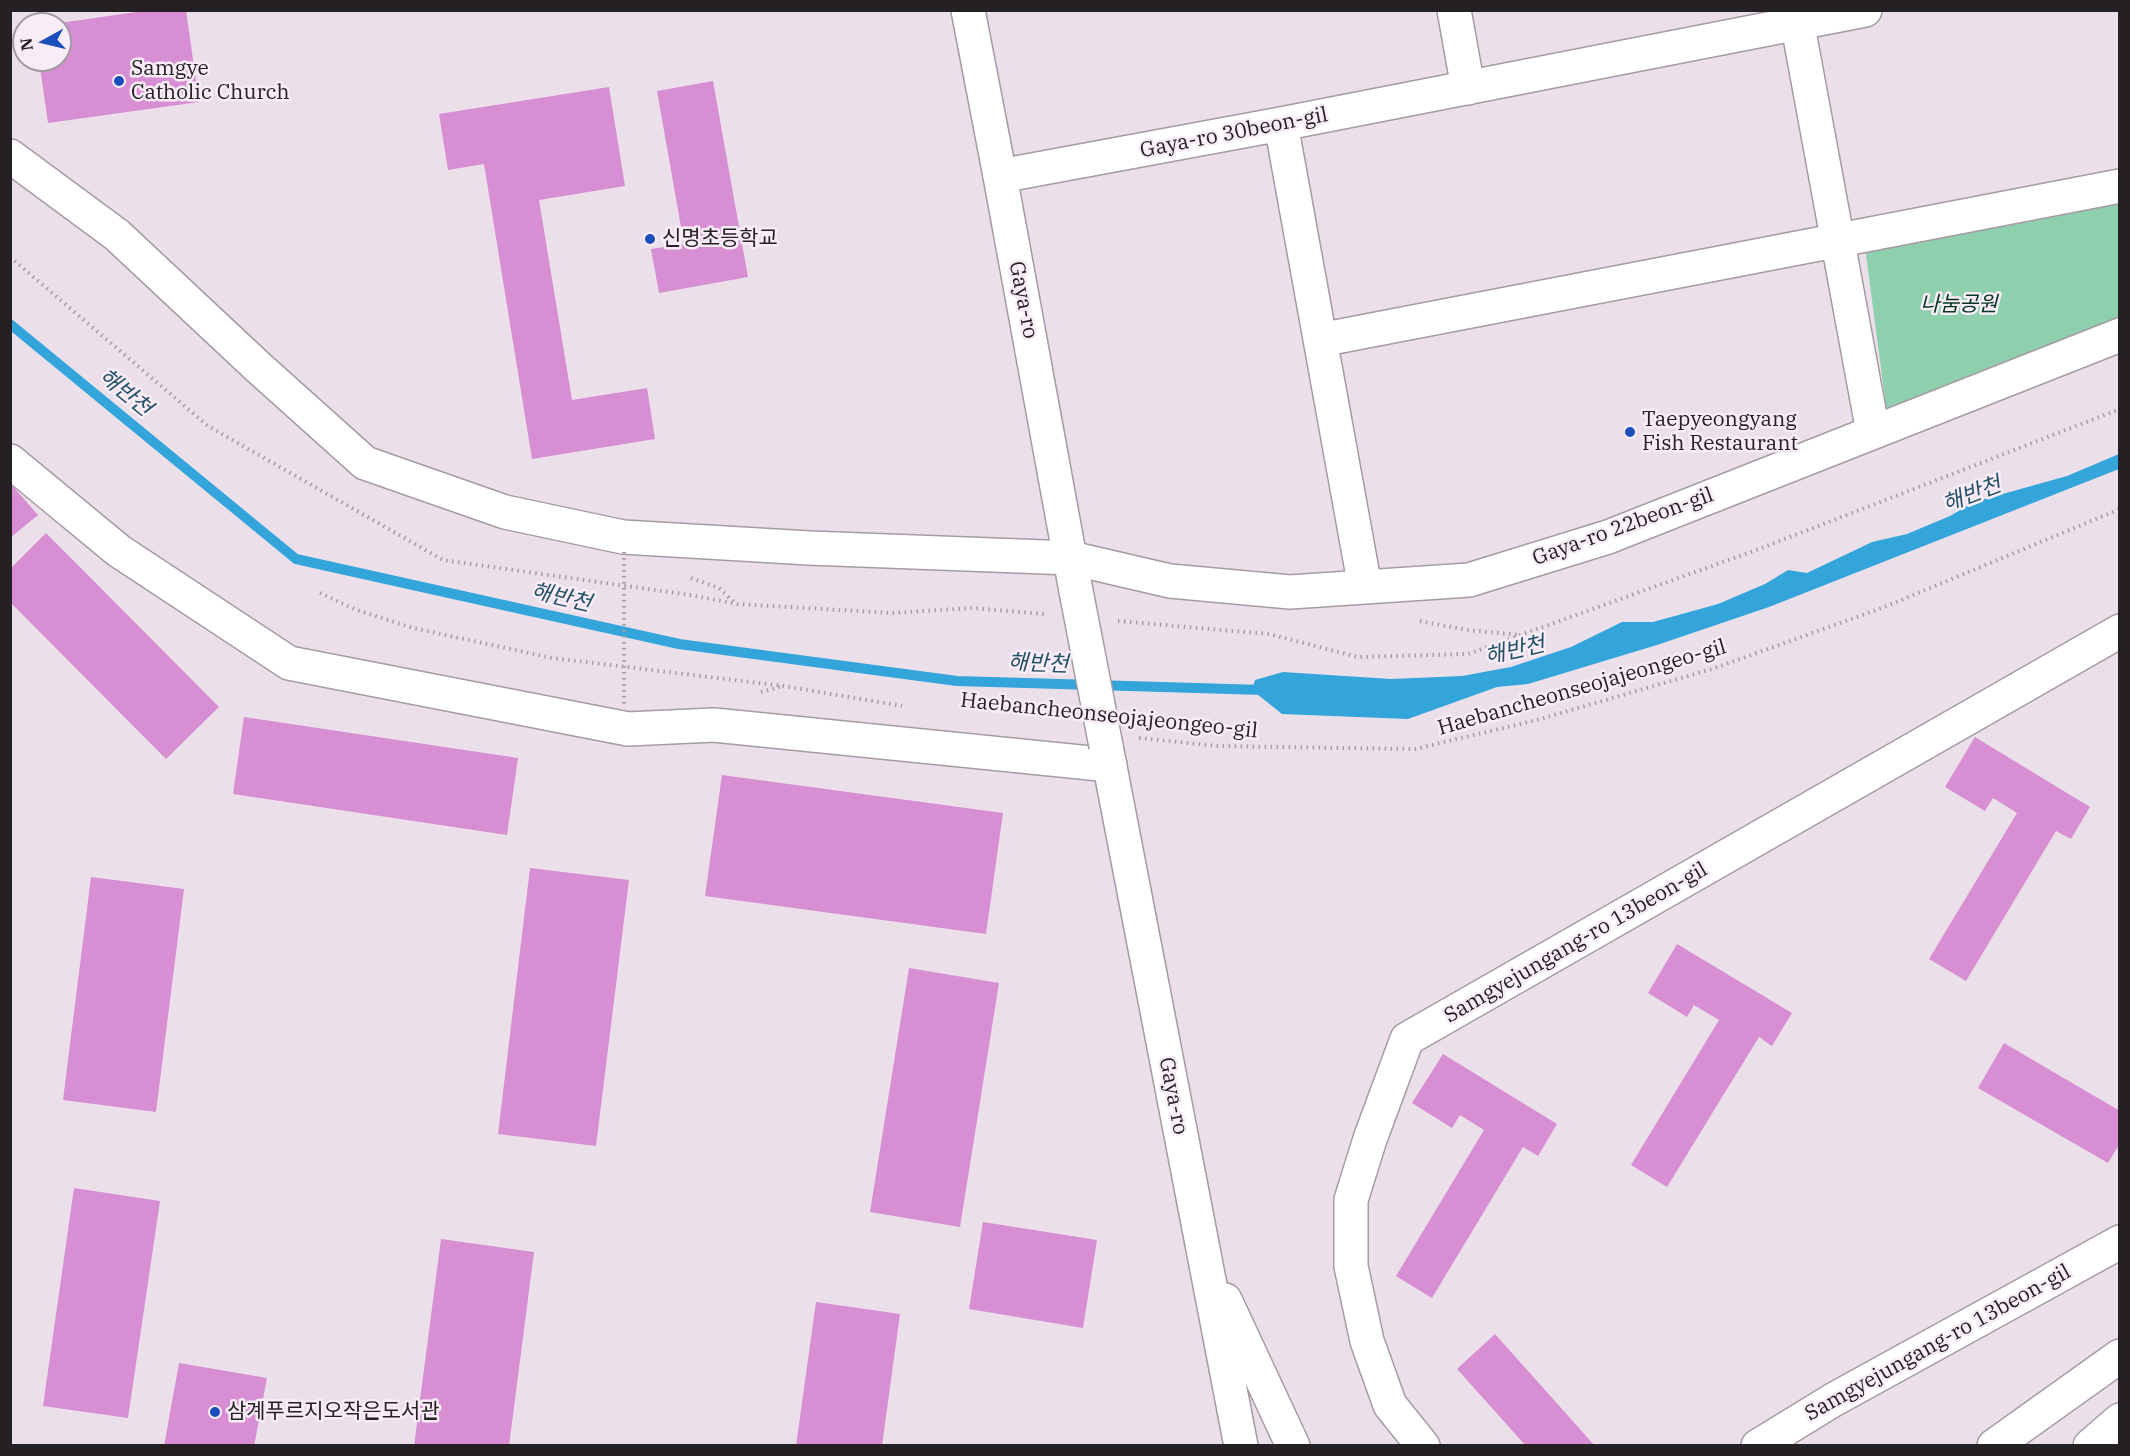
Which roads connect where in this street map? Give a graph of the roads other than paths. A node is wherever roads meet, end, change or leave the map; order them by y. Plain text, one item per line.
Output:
1 (968, 10) edge
2 (1454, 10) edge
3 (1865, 10) edge
4 (1796, 17) edge
5 (1468, 88) junction
6 (1281, 124) junction
7 (10, 156) edge
8 (1000, 176) junction
9 (2120, 186) edge
10 (1837, 240) junction
11 (2120, 335) edge
12 (1320, 340) junction
13 (1873, 432) junction
14 (10, 462) edge
15 (1071, 558) junction
16 (1365, 587) junction
17 (2120, 631) edge
18 (1117, 750) junction
19 (2120, 1242) edge
20 (1204, 1256) junction
21 (2120, 1356) edge
22 (2120, 1420) edge
23 (1238, 1442) edge
24 (1293, 1446) edge
25 (1423, 1446) edge
26 (1758, 1446) edge
27 (1995, 1446) edge
28 (2090, 1446) edge

1 - 8 street, Gaya-ro
2 - 5 street
3 - 4 street, Gaya-ro 30beon-gil
4 - 5 street, Gaya-ro 30beon-gil
4 - 10 street
5 - 6 street, Gaya-ro 30beon-gil
6 - 8 street, Gaya-ro 30beon-gil
6 - 12 street
7 - 15 street, Gaya-ro 22beon-gil
8 - 15 street, Gaya-ro
9 - 10 street
10 - 12 street
10 - 13 street
11 - 13 street, Gaya-ro 22beon-gil
12 - 16 street
13 - 16 street, Gaya-ro 22beon-gil
14 - 18 street
15 - 16 street, Gaya-ro 22beon-gil
15 - 18 street, Gaya-ro, bridge
17 - 25 street, Samgyejungang-ro 13beon-gil
18 - 20 street, Gaya-ro
19 - 26 street, Samgyejungang-ro 13beon-gil
20 - 23 street, Gaya-ro
20 - 24 street
21 - 27 street
22 - 28 street

